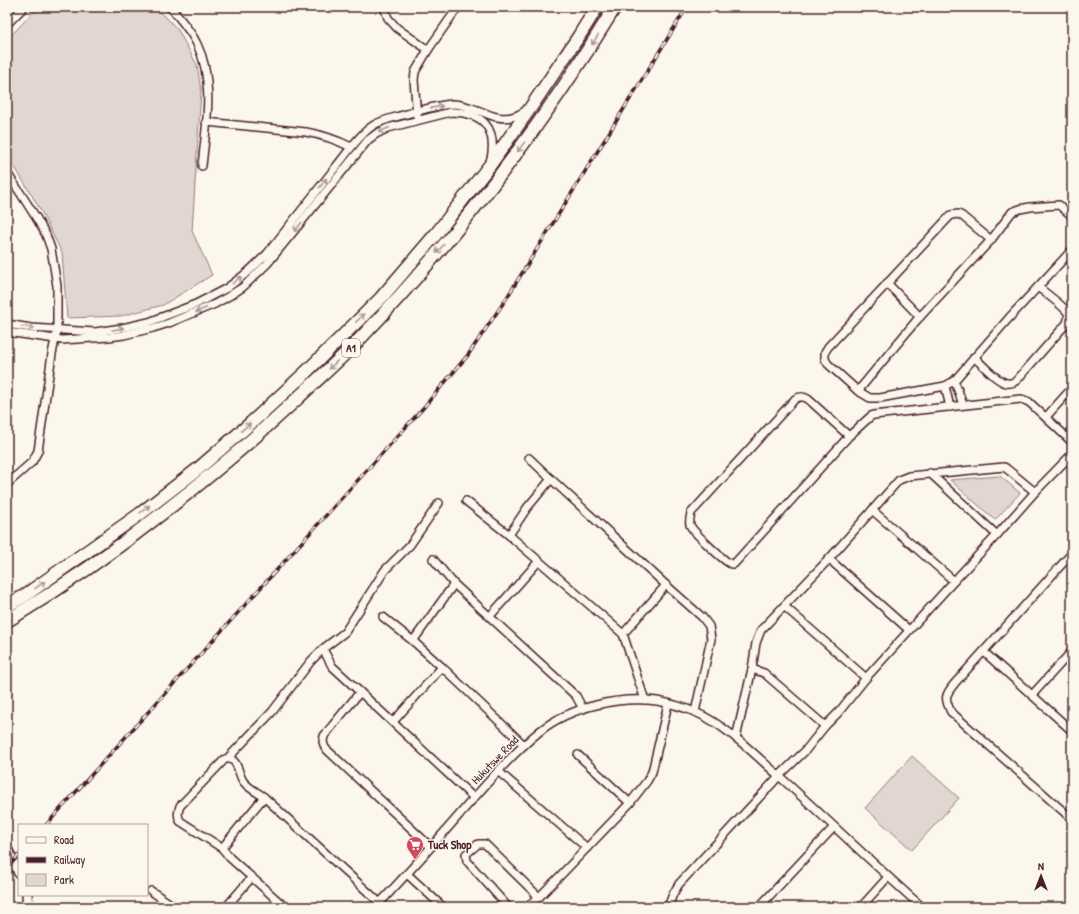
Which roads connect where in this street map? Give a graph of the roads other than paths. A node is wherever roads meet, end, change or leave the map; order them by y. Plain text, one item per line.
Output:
1 (24, 7) edge
2 (384, 7) edge
3 (458, 7) edge
4 (596, 7) edge
5 (615, 7) edge
6 (171, 8) edge
7 (7, 24) edge
8 (428, 50) junction
9 (531, 108) junction
10 (417, 111) junction
11 (418, 120) junction
12 (206, 122) junction
13 (351, 148) junction
14 (490, 165) junction
15 (202, 166) dead end
16 (7, 173) edge
17 (1072, 216) edge
18 (991, 240) junction
19 (1072, 250) edge
20 (887, 283) junction
21 (1038, 287) junction
22 (920, 317) junction
23 (7, 324) edge
24 (57, 330) junction
25 (7, 332) edge
26 (55, 339) junction
27 (974, 357) junction
28 (954, 381) junction
29 (945, 386) junction
30 (1072, 388) edge
31 (858, 391) junction
32 (963, 405) junction
33 (950, 407) junction
34 (1046, 417) junction
35 (849, 436) junction
36 (1072, 442) edge
37 (1072, 454) edge
38 (529, 458) dead end
39 (930, 473) junction
40 (551, 479) junction
41 (7, 484) edge
42 (1035, 492) junction
43 (466, 501) dead end
44 (439, 503) dead end
45 (872, 510) junction
46 (510, 535) junction
47 (997, 535) junction
48 (1072, 553) edge
49 (432, 559) dead end
50 (830, 559) junction
51 (539, 561) junction
52 (954, 581) junction
53 (454, 584) junction
54 (666, 585) junction
55 (7, 606) edge
56 (784, 606) junction
57 (490, 616) junction
58 (383, 617) dead end
59 (7, 621) edge
60 (909, 630) junction
61 (623, 634) junction
62 (413, 641) junction
63 (322, 650) junction
64 (1072, 651) edge
65 (984, 652) junction
66 (442, 666) junction
67 (752, 669) junction
68 (866, 678) junction
69 (360, 692) junction
70 (1032, 695) junction
71 (645, 700) junction
72 (668, 704) junction
73 (583, 709) junction
74 (695, 712) junction
75 (393, 722) junction
76 (825, 726) junction
77 (1072, 731) edge
78 (736, 738) junction
79 (524, 745) junction
80 (578, 754) dead end
81 (228, 758) junction
82 (498, 772) junction
83 (779, 776) junction
84 (264, 796) junction
85 (474, 798) junction
86 (630, 803) junction
87 (1072, 819) edge
88 (834, 827) junction
89 (431, 847) junction
90 (222, 848) junction
91 (587, 848) junction
92 (7, 849) edge
93 (18, 871) edge
94 (407, 874) junction
95 (252, 877) junction
96 (888, 877) junction
97 (151, 891) dead end
98 (28, 896) edge
99 (539, 897) junction
100 (378, 905) edge
101 (170, 906) edge
102 (28, 907) edge
103 (226, 907) edge
104 (285, 907) edge
105 (443, 907) edge
106 (508, 907) edge
107 (526, 907) edge
108 (668, 907) edge
109 (759, 907) edge
110 (861, 907) edge
111 (922, 907) edge

1 - 7 street
2 - 8 street
3 - 8 street
4 - 9 highway, A1
5 -> 59 highway, A1
6 - 12 street
8 - 10 street
10 -> 9 street
9 - 14 highway, A1
10 - 11 street
10 - 13 street
11 - 14 street
11 -> 26 street
12 - 13 street
12 - 15 street
24 -> 13 street
55 -> 14 highway, A1
16 - 24 street
17 - 18 street
18 - 20 street
18 - 22 street
19 - 21 street
20 - 22 street
20 - 31 street
21 - 27 street
21 - 27 street
22 - 31 street
23 -> 24 street
24 - 26 street
25 - 26 street
26 - 41 street
27 - 28 street
28 - 29 street
28 - 32 street
29 - 31 street
29 - 33 street
30 - 34 street
32 - 33 street
32 - 34 street
33 - 35 street
34 - 36 street
35 - 35 street
37 - 42 street
38 - 40 street
39 - 42 street
39 - 45 street
39 - 47 street
40 - 46 street
40 - 54 street
42 - 47 street
43 - 46 street
44 - 63 street
45 - 50 street
45 - 52 street
46 - 51 street
47 - 52 street
48 - 65 street
49 - 53 street
50 - 56 street
50 - 60 street
51 - 57 street
51 - 61 street
52 - 60 street
53 - 57 street
53 - 62 street
54 - 61 street
54 - 74 street
56 - 67 street
56 - 68 street
57 - 73 street
58 - 62 street
60 - 68 street
61 - 71 street
62 - 66 street
63 - 69 street
63 - 81 street
64 - 70 street
65 - 70 street
65 - 87 street
66 - 75 street
66 - 79 street
67 - 76 street
67 - 78 street
68 - 76 street
69 - 75 street
69 - 89 street
70 - 77 street
71 - 72 street, Hukutswe Road
71 - 73 street, Hukutswe Road
72 - 74 street, Hukutswe Road
72 - 86 street
73 - 79 street, Hukutswe Road
74 - 78 street, Hukutswe Road
75 - 85 street
76 - 83 street
78 - 83 street, Hukutswe Road
79 - 82 street, Hukutswe Road
80 - 86 street
81 - 84 street
81 - 90 street
82 - 85 street, Hukutswe Road
82 - 91 street
83 - 88 street, Hukutswe Road
83 - 108 street
84 - 90 street
84 - 100 street
85 - 89 street, Hukutswe Road
86 - 91 street
88 - 96 street, Hukutswe Road
88 - 109 street
89 - 94 street, Hukutswe Road
90 - 95 street
91 - 99 street
92 - 93 street
94 - 100 street, Hukutswe Road
94 - 105 street
95 - 103 street
95 - 104 street
96 - 110 street
96 - 111 street, Hukutswe Road
97 - 101 street
98 - 102 street
99 - 106 street
99 - 107 street

